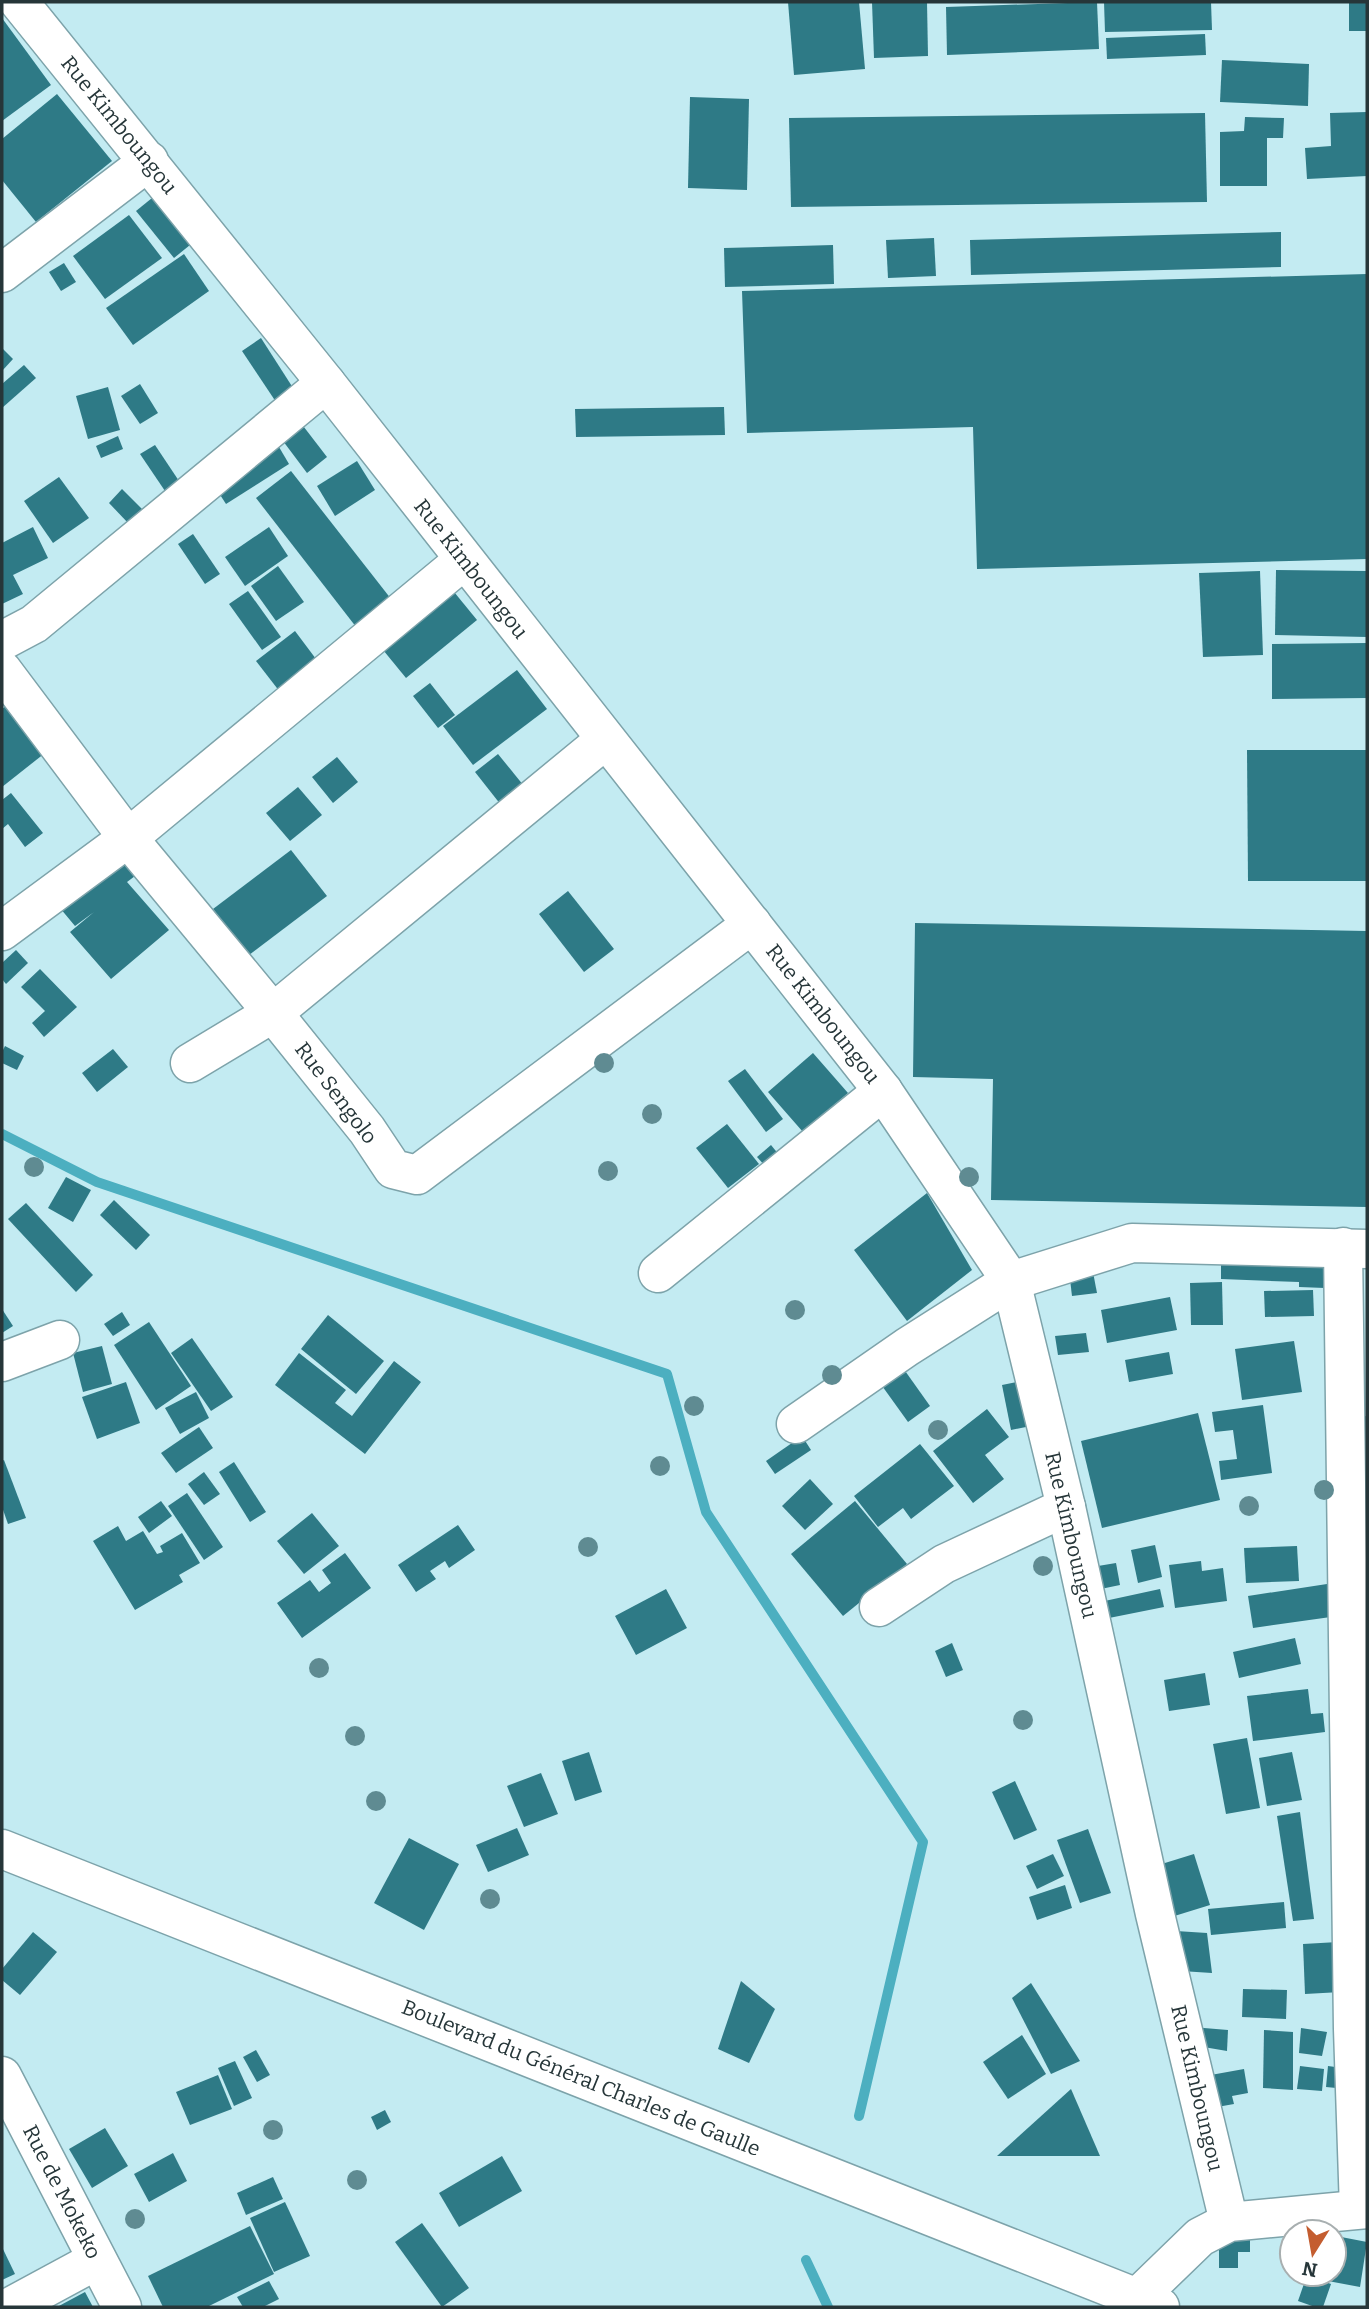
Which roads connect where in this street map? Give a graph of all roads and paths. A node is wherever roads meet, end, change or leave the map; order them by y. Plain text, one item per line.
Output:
1 (19, 2) edge
2 (149, 161) junction
3 (2, 273) edge
4 (326, 383) junction
5 (464, 561) junction
6 (2, 641) edge
7 (2, 670) edge
8 (605, 740) junction
9 (128, 838) junction
10 (752, 925) junction
11 (2, 931) edge
12 (273, 1013) junction
13 (190, 1063) dead end
14 (883, 1091) junction
15 (1355, 1248) edge
16 (658, 1273) dead end
17 (1011, 1281) junction
18 (60, 1340) dead end
19 (2, 1362) edge
20 (796, 1424) dead end
21 (1066, 1507) junction
22 (879, 1607) dead end
23 (2, 1849) edge
24 (2, 2076) edge
25 (1363, 2209) edge
26 (1229, 2222) junction
27 (97, 2260) junction
28 (1149, 2302) edge
29 (10, 2307) edge
30 (122, 2307) edge

1 - 2 street, Rue Kimboungou
2 - 3 street
2 - 4 street, Rue Kimboungou
4 - 5 street, Rue Kimboungou
4 - 6 street
5 - 8 street, Rue Kimboungou
5 - 9 street
7 - 9 street, Rue Sengolo
8 - 10 street, Rue Kimboungou
8 - 12 street
9 - 11 street
9 - 12 street, Rue Sengolo
10 - 12 street, Rue Sengolo
10 - 14 street, Rue Kimboungou
12 - 13 street
14 - 16 street
14 - 17 street, Rue Kimboungou
15 - 17 street
15 - 25 street
17 - 20 street
17 - 21 street, Rue Kimboungou
18 - 19 street
21 - 22 street
21 - 26 street, Rue Kimboungou
23 - 28 street, Boulevard du Général Charles de Gaulle
24 - 27 street, Rue de Mokeko
25 - 26 street
26 - 28 street
27 - 29 street
27 - 30 street, Rue de Mokeko

